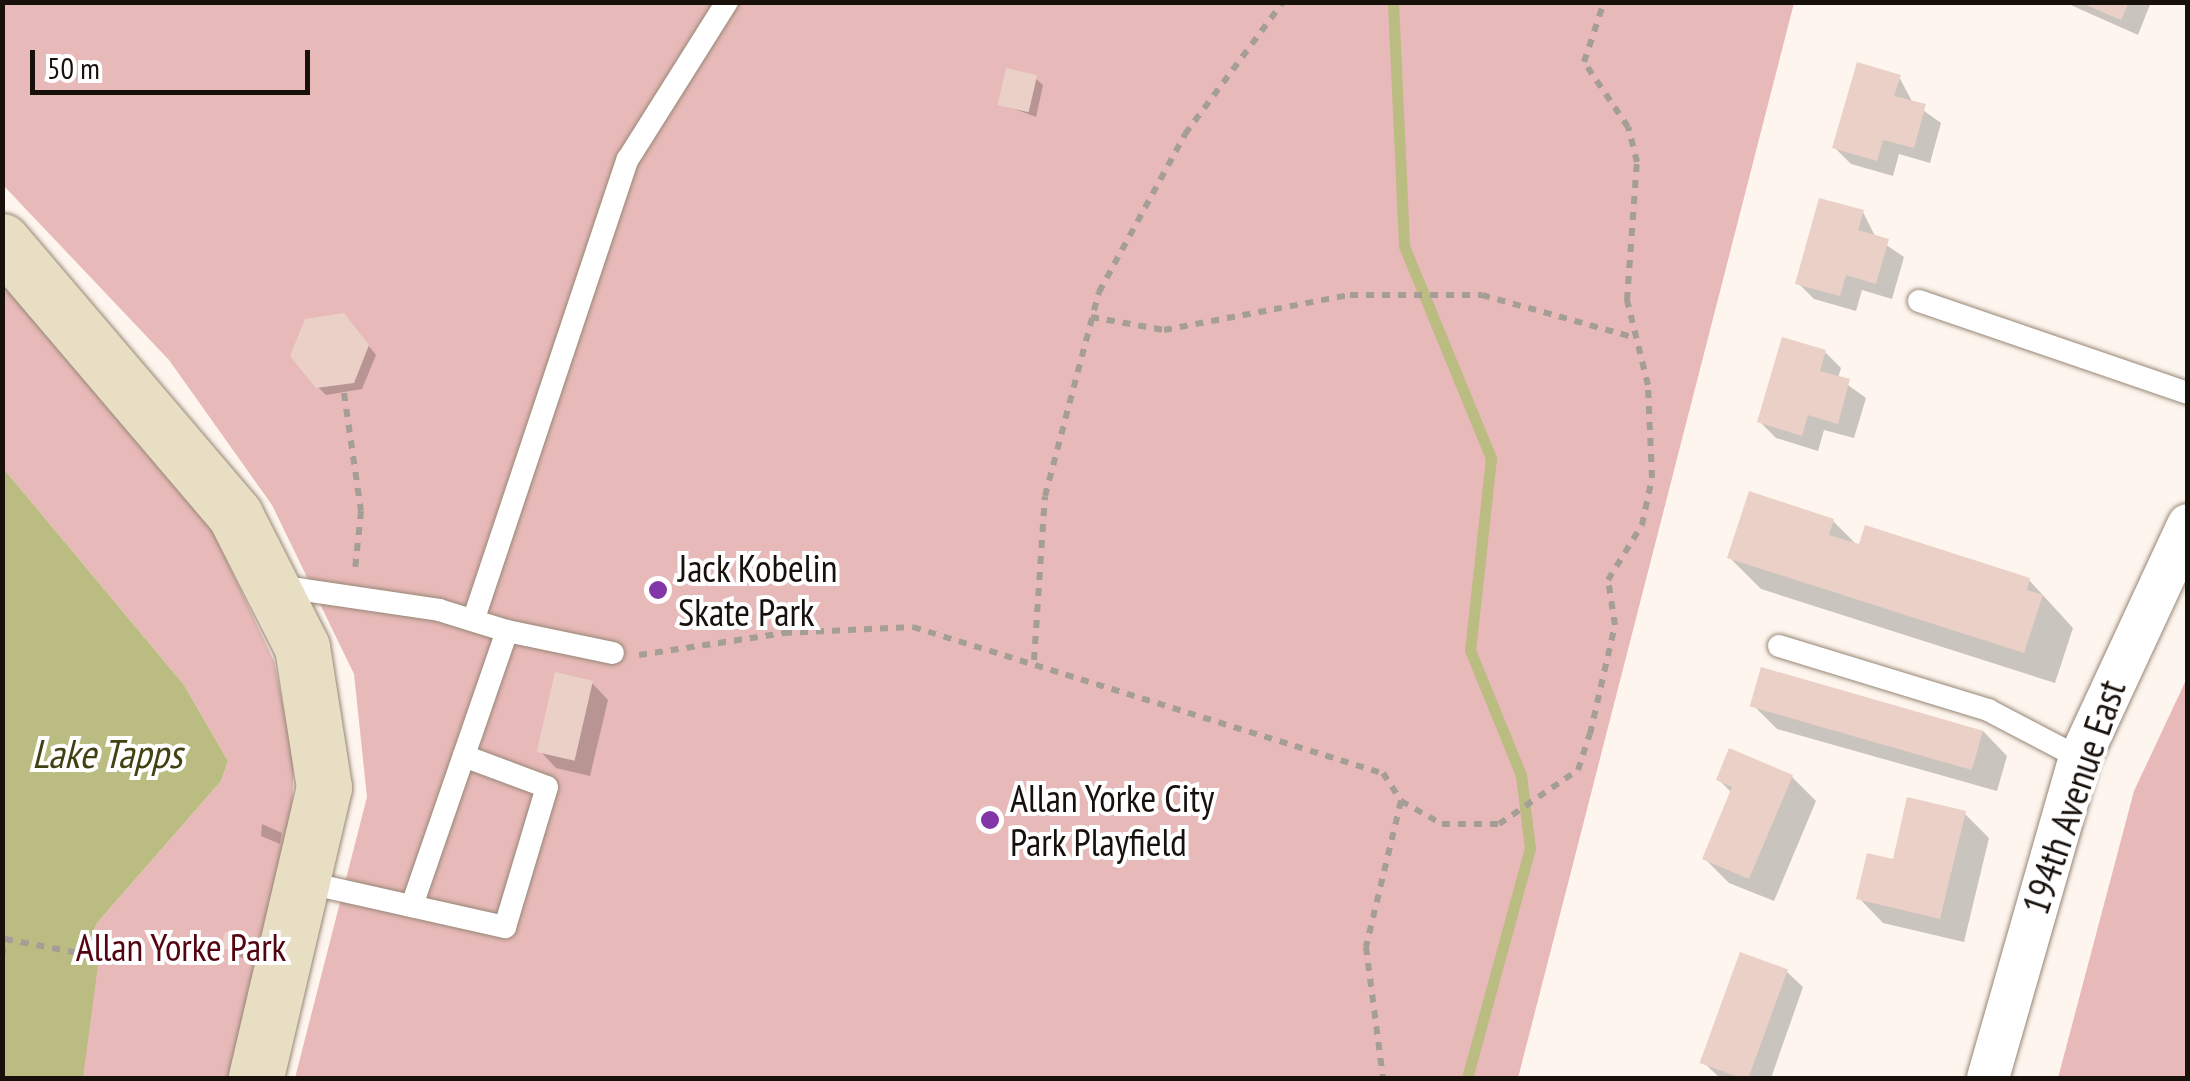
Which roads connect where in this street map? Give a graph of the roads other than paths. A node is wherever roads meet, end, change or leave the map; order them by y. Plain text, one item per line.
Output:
1 (727, 2) edge
2 (2, 240) edge
3 (1919, 301) dead end
4 (2188, 393) edge
5 (2188, 526) edge
6 (276, 586) junction
7 (474, 618) junction
8 (507, 631) junction
9 (1778, 646) dead end
10 (613, 654) road end
11 (464, 756) junction
12 (2080, 758) junction
13 (308, 883) junction
14 (412, 906) junction
15 (256, 1078) edge
16 (1988, 1078) edge

1 - 7 lane
2 - 6 street
3 - 4 lane
5 - 12 street, 194th Avenue East
6 - 7 lane
6 - 13 street
7 - 8 lane
8 - 10 lane
8 - 11 lane
9 - 12 lane
11 - 14 lane
11 - 14 lane
12 - 16 street, 194th Avenue East
13 - 14 lane
13 - 15 street

